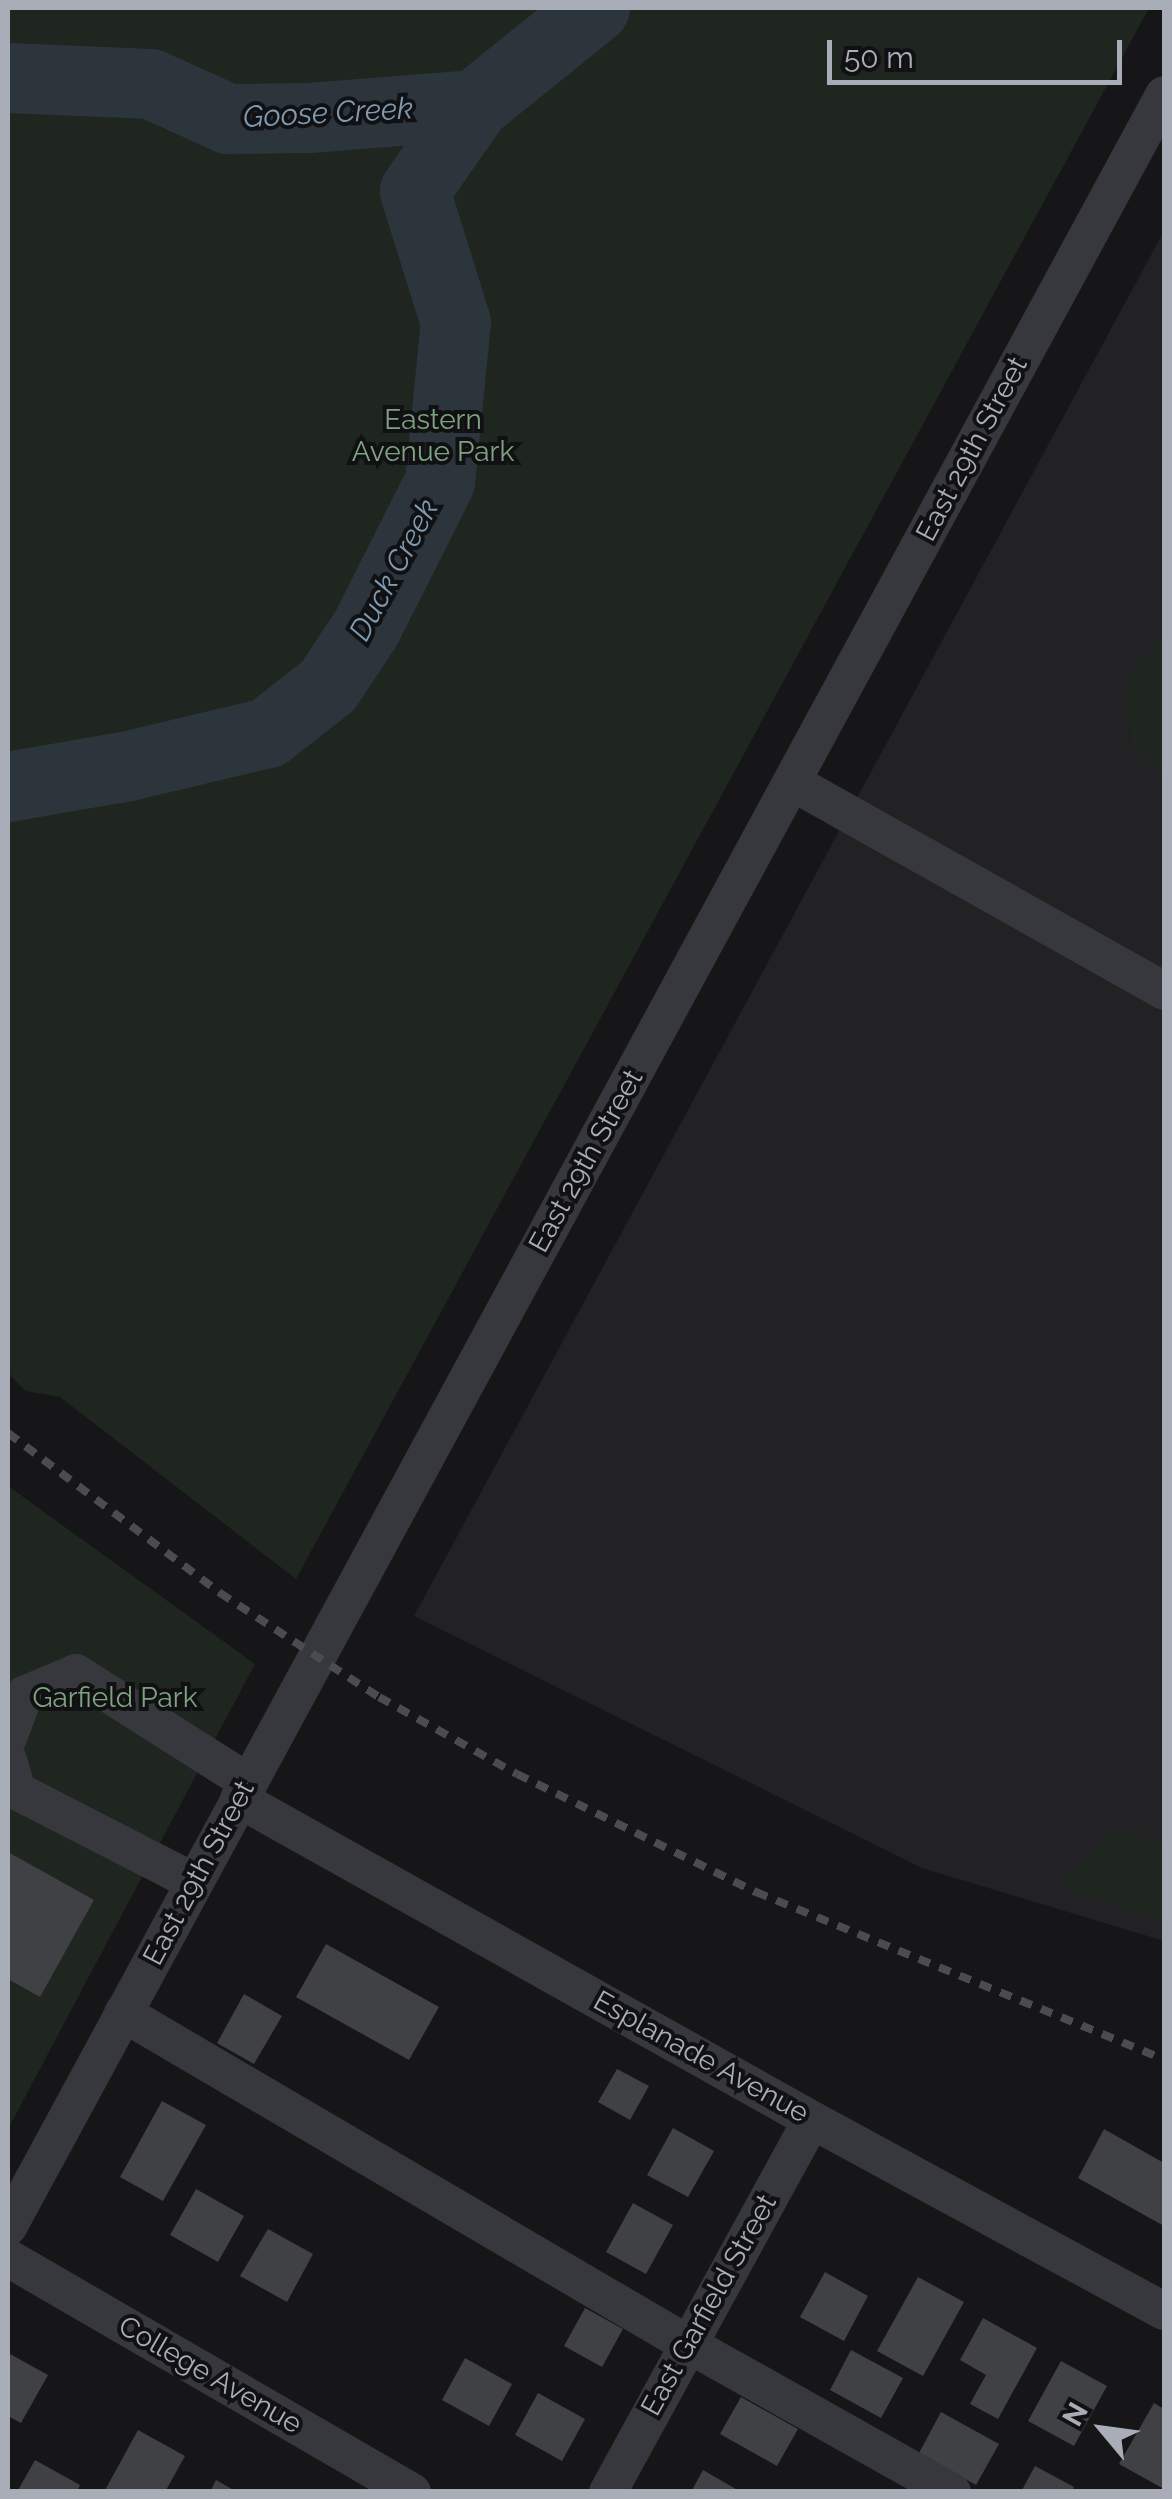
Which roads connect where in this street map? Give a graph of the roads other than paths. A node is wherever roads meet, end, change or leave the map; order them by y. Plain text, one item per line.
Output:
1 (1164, 95) edge
2 (792, 782) junction
3 (1164, 992) edge
4 (8, 1738) edge
5 (8, 1760) edge
6 (244, 1790) junction
7 (194, 1882) junction
8 (123, 2013) junction
9 (812, 2120) junction
10 (8, 2227) edge
11 (8, 2258) edge
12 (1164, 2311) edge
13 (686, 2343) junction
14 (412, 2492) edge
15 (608, 2492) edge
16 (952, 2492) edge

1 - 2 street, East 29th Street
2 - 3 street
2 - 6 street, East 29th Street
4 - 6 street, Esplanade Avenue
5 - 7 street
6 - 7 street, East 29th Street
6 - 9 street, Esplanade Avenue
7 - 8 street, East 29th Street
8 - 10 street, East 29th Street
8 - 13 street
9 - 12 street, Esplanade Avenue
9 - 13 street, East Garfield Street
11 - 14 street, College Avenue
13 - 15 street, East Garfield Street
13 - 16 street

